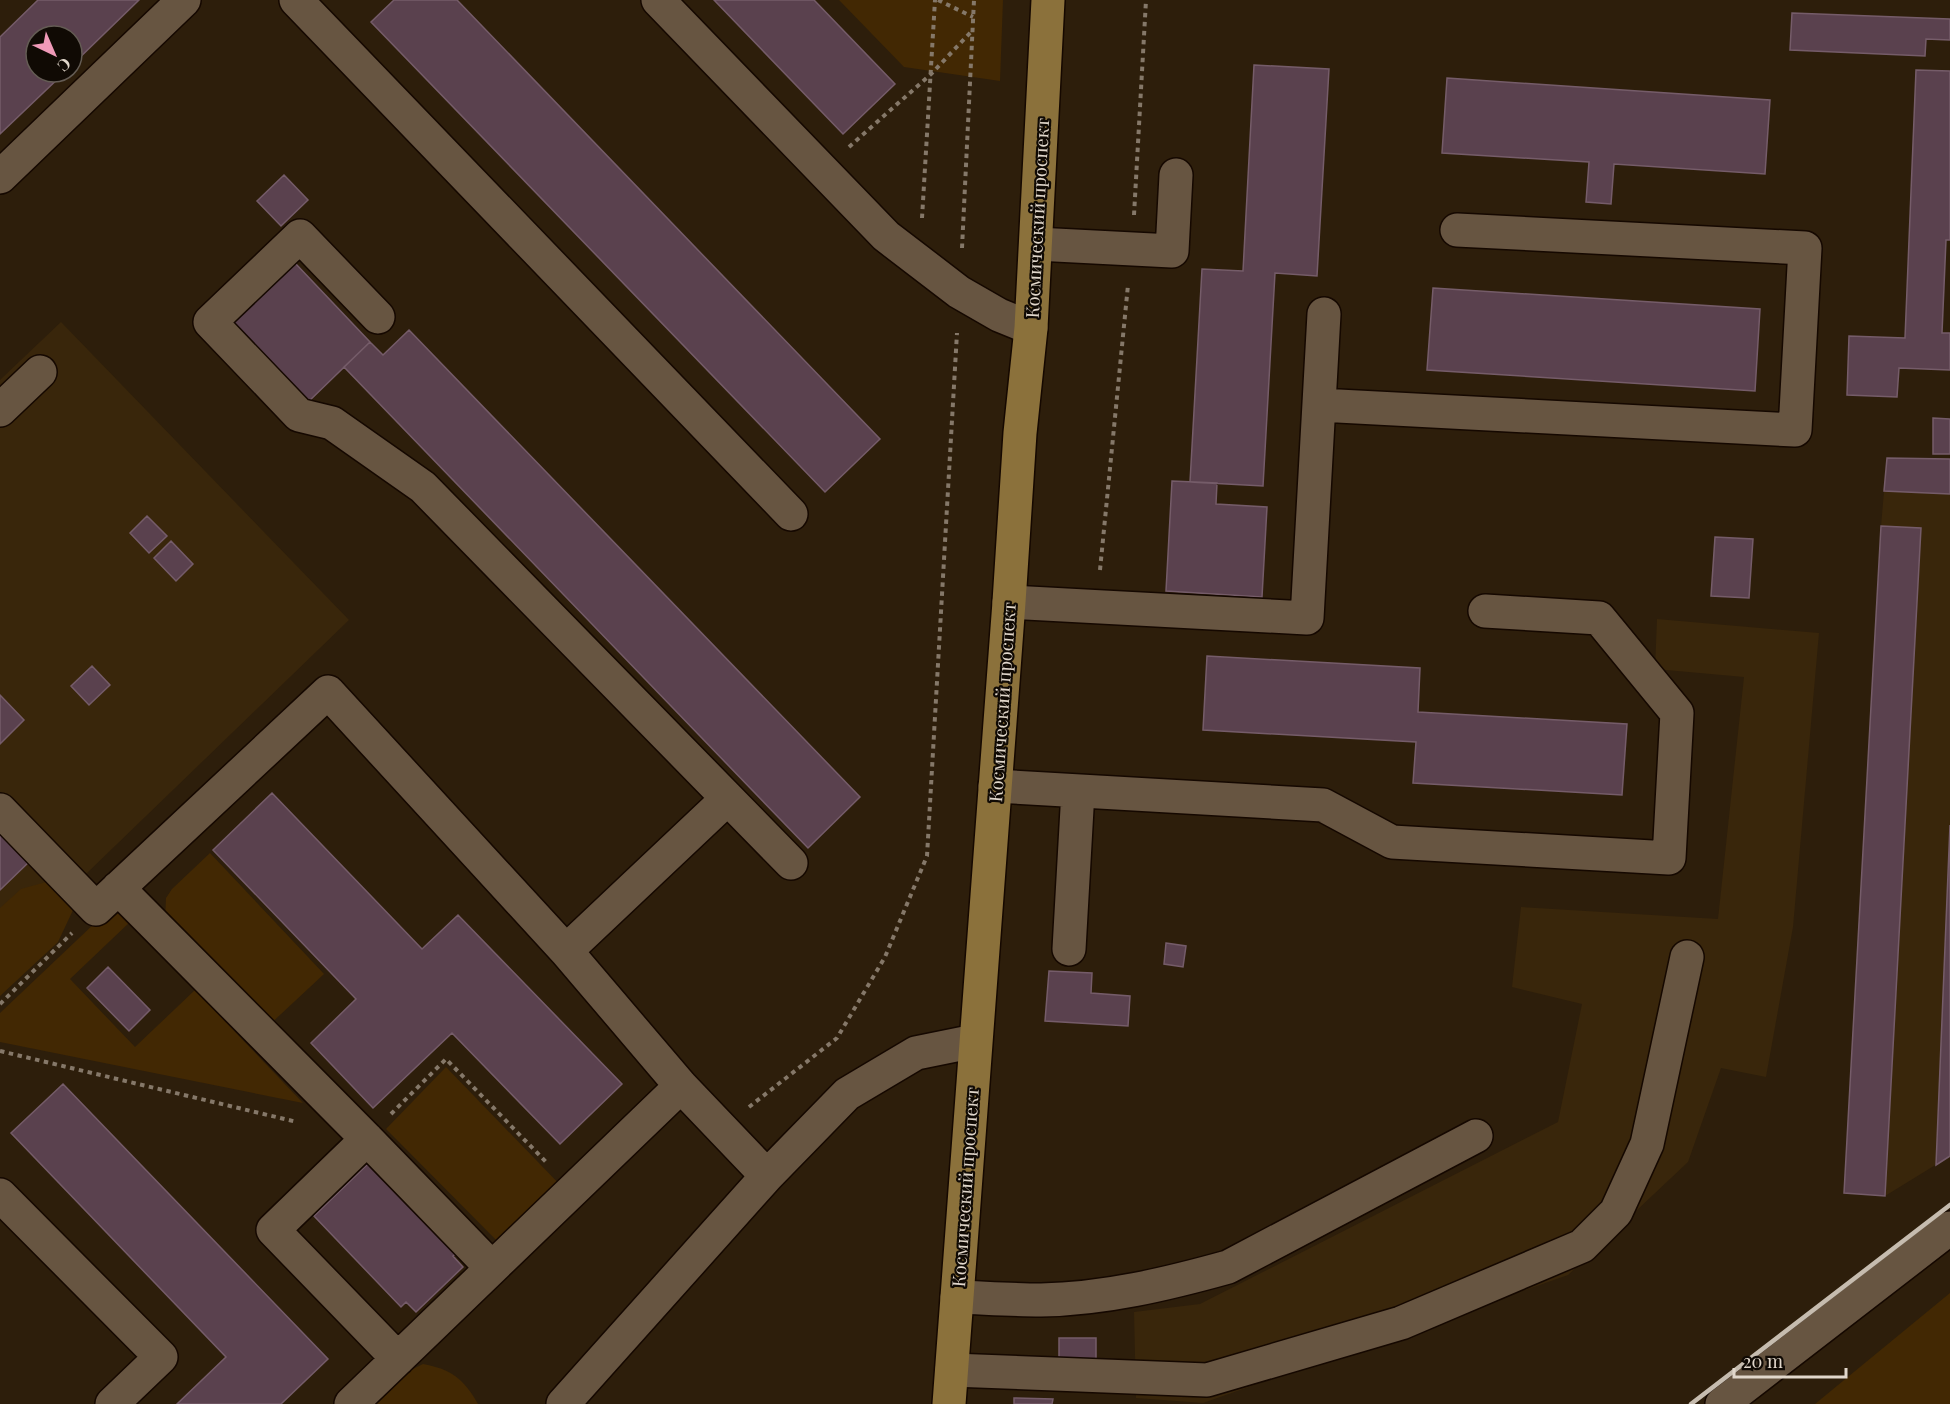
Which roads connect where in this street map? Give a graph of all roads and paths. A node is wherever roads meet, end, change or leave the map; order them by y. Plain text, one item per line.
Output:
1 (184, 0) edge
2 (296, 0) edge
3 (658, 0) edge
4 (937, 0) edge
5 (974, 0) edge
6 (1048, 0) edge
7 (1146, 0) edge
8 (973, 17) junction
9 (973, 30) junction
10 (931, 74) junction
11 (823, 171) junction
12 (1176, 175) dead end
13 (0, 177) edge
14 (1457, 230) dead end
15 (1036, 244) junction
16 (1132, 249) junction
17 (919, 263) junction
18 (959, 292) junction
19 (1324, 314) dead end
20 (378, 317) dead end
21 (1031, 328) junction
22 (40, 372) dead end
23 (1319, 405) junction
24 (0, 410) edge
25 (791, 514) dead end
26 (1009, 603) junction
27 (1097, 607) junction
28 (1485, 612) dead end
29 (995, 786) junction
30 (1078, 791) junction
31 (727, 800) junction
32 (0, 810) edge
33 (791, 863) dead end
34 (107, 898) junction
35 (1069, 949) dead end
36 (566, 951) junction
37 (1688, 957) dead end
38 (0, 1004) edge
39 (975, 1041) junction
40 (0, 1051) edge
41 (681, 1086) junction
42 (298, 1122) dead end
43 (723, 1130) junction
44 (1476, 1136) dead end
45 (367, 1138) junction
46 (767, 1176) junction
47 (573, 1190) junction
48 (0, 1195) edge
49 (1950, 1228) edge
50 (492, 1268) junction
51 (957, 1297) junction
52 (398, 1359) junction
53 (952, 1370) junction
54 (112, 1404) edge
55 (351, 1404) edge
56 (563, 1404) edge
57 (949, 1404) edge
58 (1722, 1404) edge

1 - 13 street
2 - 25 street
3 - 11 street
4 - 8 path
4 - 10 path
5 - 8 path
6 - 15 main road, Космический проспект
7 - 16 path
8 - 9 path
9 - 10 path
9 - 18 path
10 - 11 path
10 - 17 path
11 - 17 street
12 - 16 street
14 - 23 street
15 - 16 street
15 - 21 main road, Космический проспект
16 - 27 path
17 - 18 street
18 - 21 street
18 - 43 path
19 - 23 street
20 - 31 street
21 - 26 main road, Космический проспект
22 - 24 street
23 - 27 street
26 - 27 street
26 - 29 main road, Космический проспект
28 - 30 street
29 - 30 street
29 - 39 main road, Космический проспект
30 - 35 street
31 - 33 street
31 - 36 street
32 - 34 street
34 - 36 street
34 - 38 path
34 - 45 street
36 - 41 street
37 - 53 street
39 - 46 street
39 - 51 main road, Космический проспект
40 - 42 path
41 - 43 street
41 - 47 street
43 - 46 street
44 - 51 street
45 - 47 path
45 - 50 street
45 - 52 street
46 - 56 street
47 - 50 street
48 - 54 street
49 - 58 street
50 - 52 street
51 - 53 main road, Космический проспект
52 - 55 street
53 - 57 main road, Космический проспект

